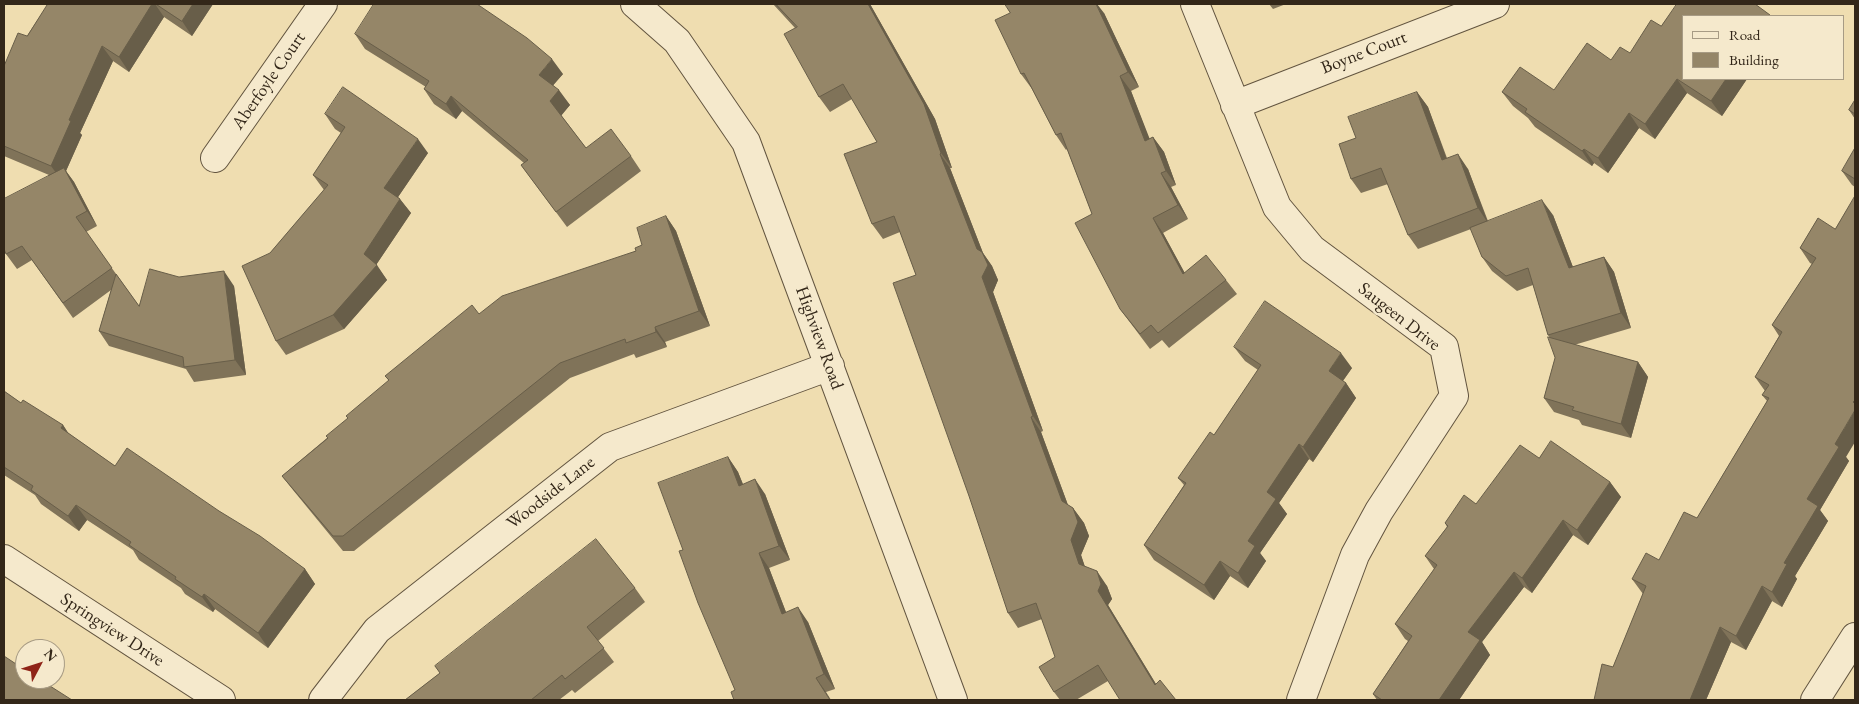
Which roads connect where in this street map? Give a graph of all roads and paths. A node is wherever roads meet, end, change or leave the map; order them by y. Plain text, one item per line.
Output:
1 (323, 4) edge
2 (635, 4) edge
3 (1195, 4) edge
4 (1495, 4) edge
5 (1235, 105) junction
6 (215, 158) dead end
7 (830, 366) junction
8 (4, 559) edge
9 (1855, 637) edge
10 (221, 700) edge
11 (323, 700) edge
12 (953, 700) edge
13 (1302, 700) edge
14 (1815, 700) edge

1 - 6 street, Aberfoyle Court
2 - 7 street, Highview Road
3 - 5 street, Saugeen Drive
4 - 5 street, Boyne Court
5 - 13 street, Saugeen Drive
7 - 11 street, Woodside Lane
7 - 12 street, Highview Road
8 - 10 street, Springview Drive
9 - 14 street

